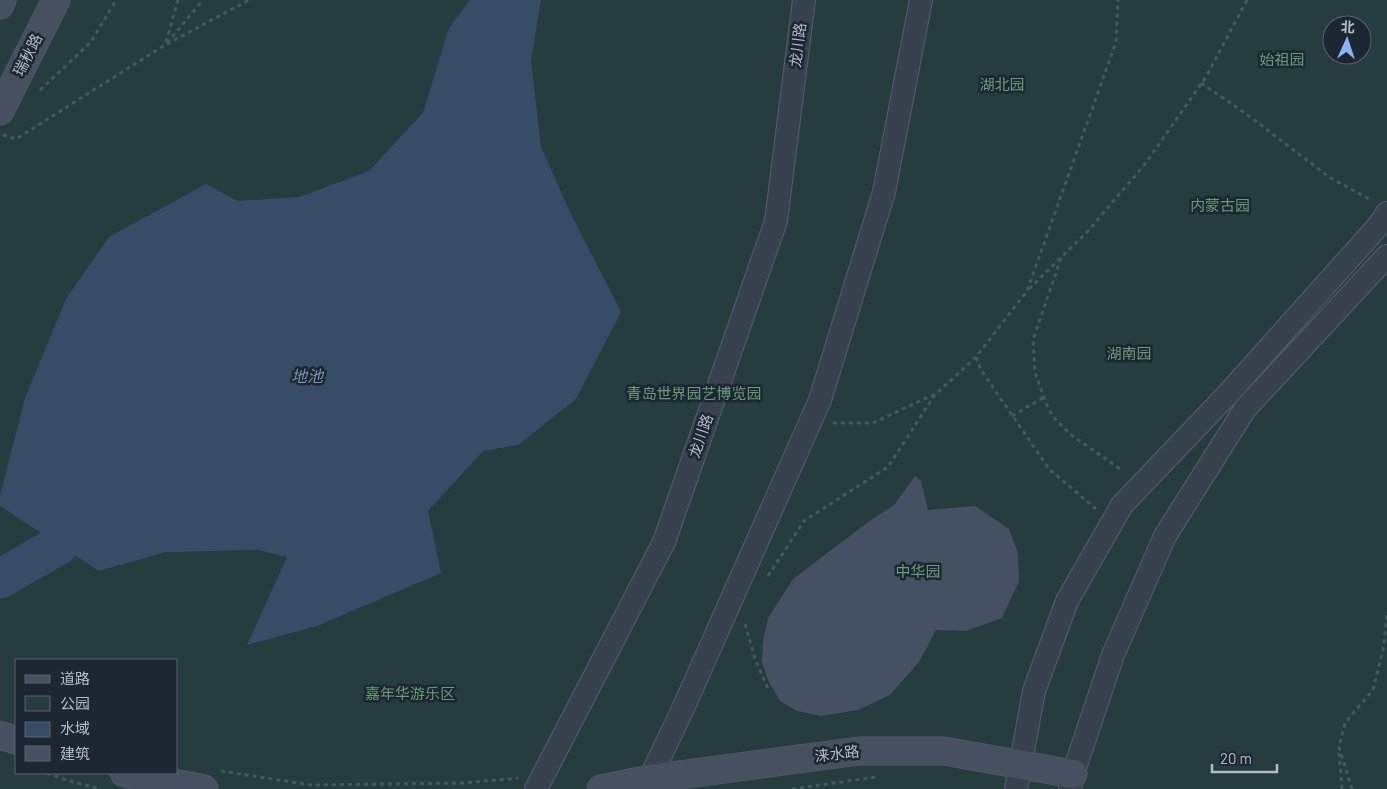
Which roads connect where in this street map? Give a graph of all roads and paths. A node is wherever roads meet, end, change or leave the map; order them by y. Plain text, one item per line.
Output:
1 (2, 0) edge
2 (56, 0) edge
3 (116, 0) edge
4 (178, 0) edge
5 (203, 0) edge
6 (249, 0) edge
7 (804, 0) edge
8 (921, 0) edge
9 (1118, 0) edge
10 (1247, 0) edge
11 (0, 6) edge
12 (165, 45) junction
13 (1201, 84) junction
14 (39, 91) dead end
15 (4, 127) edge
16 (1383, 209) edge
17 (1387, 256) edge
18 (1061, 258) junction
19 (1027, 291) junction
20 (976, 357) junction
21 (936, 393) junction
22 (1044, 397) junction
23 (1012, 416) junction
24 (809, 423) junction
25 (1142, 484) junction
26 (1112, 523) junction
27 (763, 584) dead end
28 (1387, 615) edge
29 (745, 622) dead end
30 (769, 691) dead end
31 (0, 734) edge
32 (15, 740) edge
33 (1339, 748) junction
34 (50, 774) edge
35 (138, 774) edge
36 (879, 777) dead end
37 (1017, 777) edge
38 (209, 779) edge
39 (540, 781) edge
40 (1072, 782) edge
41 (647, 784) edge
42 (101, 789) edge
43 (601, 789) edge
44 (792, 789) edge
45 (1342, 789) edge
46 (1352, 789) edge

1 - 11 street
2 - 15 street, 瑞秋路
3 - 14 path
4 - 12 path
5 - 12 path
6 - 12 path
7 - 39 street, 龙川路
8 - 24 street
9 - 19 path
10 - 13 path
12 - 15 path
13 - 16 path
13 - 18 path
16 - 25 street
17 - 40 street
18 - 19 path
18 - 22 path
19 - 20 path
20 - 21 path
20 - 23 path
21 - 24 path
21 - 27 path
22 - 23 path
22 - 25 path
23 - 26 path
24 - 41 street
25 - 26 street
26 - 37 street
28 - 33 path
29 - 30 path
31 - 32 street
33 - 45 path
33 - 46 path
34 - 42 path
35 - 38 street
36 - 44 path
37 - 40 street, 涞水路
37 - 41 street, 涞水路
38 - 39 path
41 - 43 street, 涞水路

